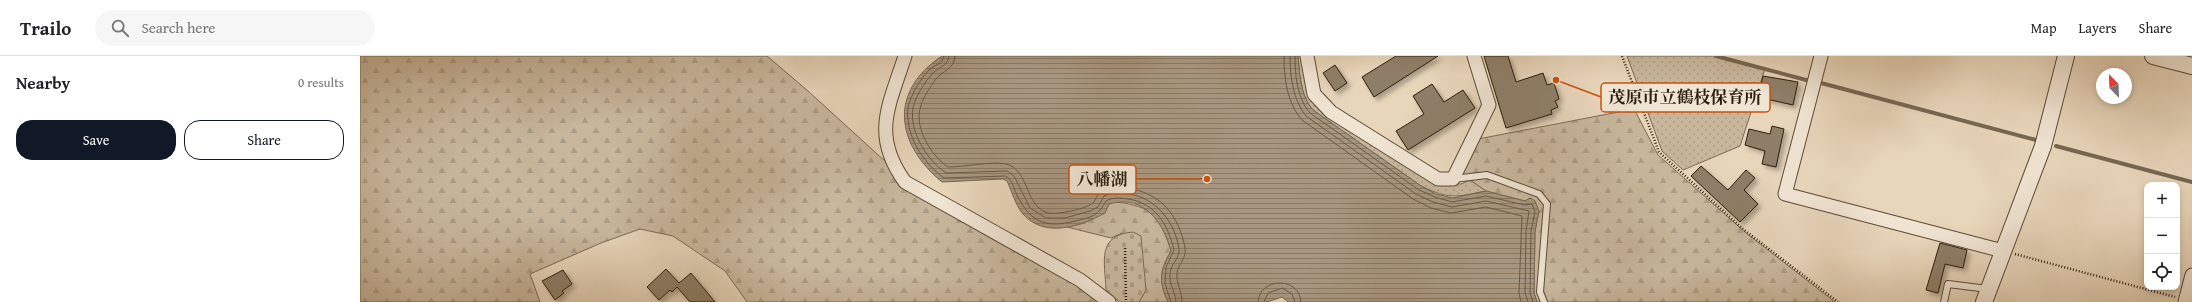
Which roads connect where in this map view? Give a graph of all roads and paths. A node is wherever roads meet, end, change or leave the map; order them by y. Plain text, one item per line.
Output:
1 (905, 56) edge
2 (1307, 56) edge
3 (1474, 56) edge
4 (1622, 56) edge
5 (1821, 56) edge
6 (2066, 56) edge
7 (2153, 56) edge
8 (2192, 66) edge
9 (1453, 180) junction
10 (1126, 248) dead end
11 (2003, 251) junction
12 (2192, 275) edge
13 (1987, 296) edge
14 (2185, 301) edge
15 (1109, 302) edge
16 (1126, 302) edge
17 (1544, 302) edge
18 (1838, 302) edge
19 (1944, 302) edge

1 - 15 street
2 - 9 street
3 - 9 street
4 - 18 path
5 - 11 street
6 - 11 street
7 - 8 street
9 - 17 lane
10 - 16 path
11 - 13 street
11 - 14 path
12 - 14 street
13 - 19 lane

